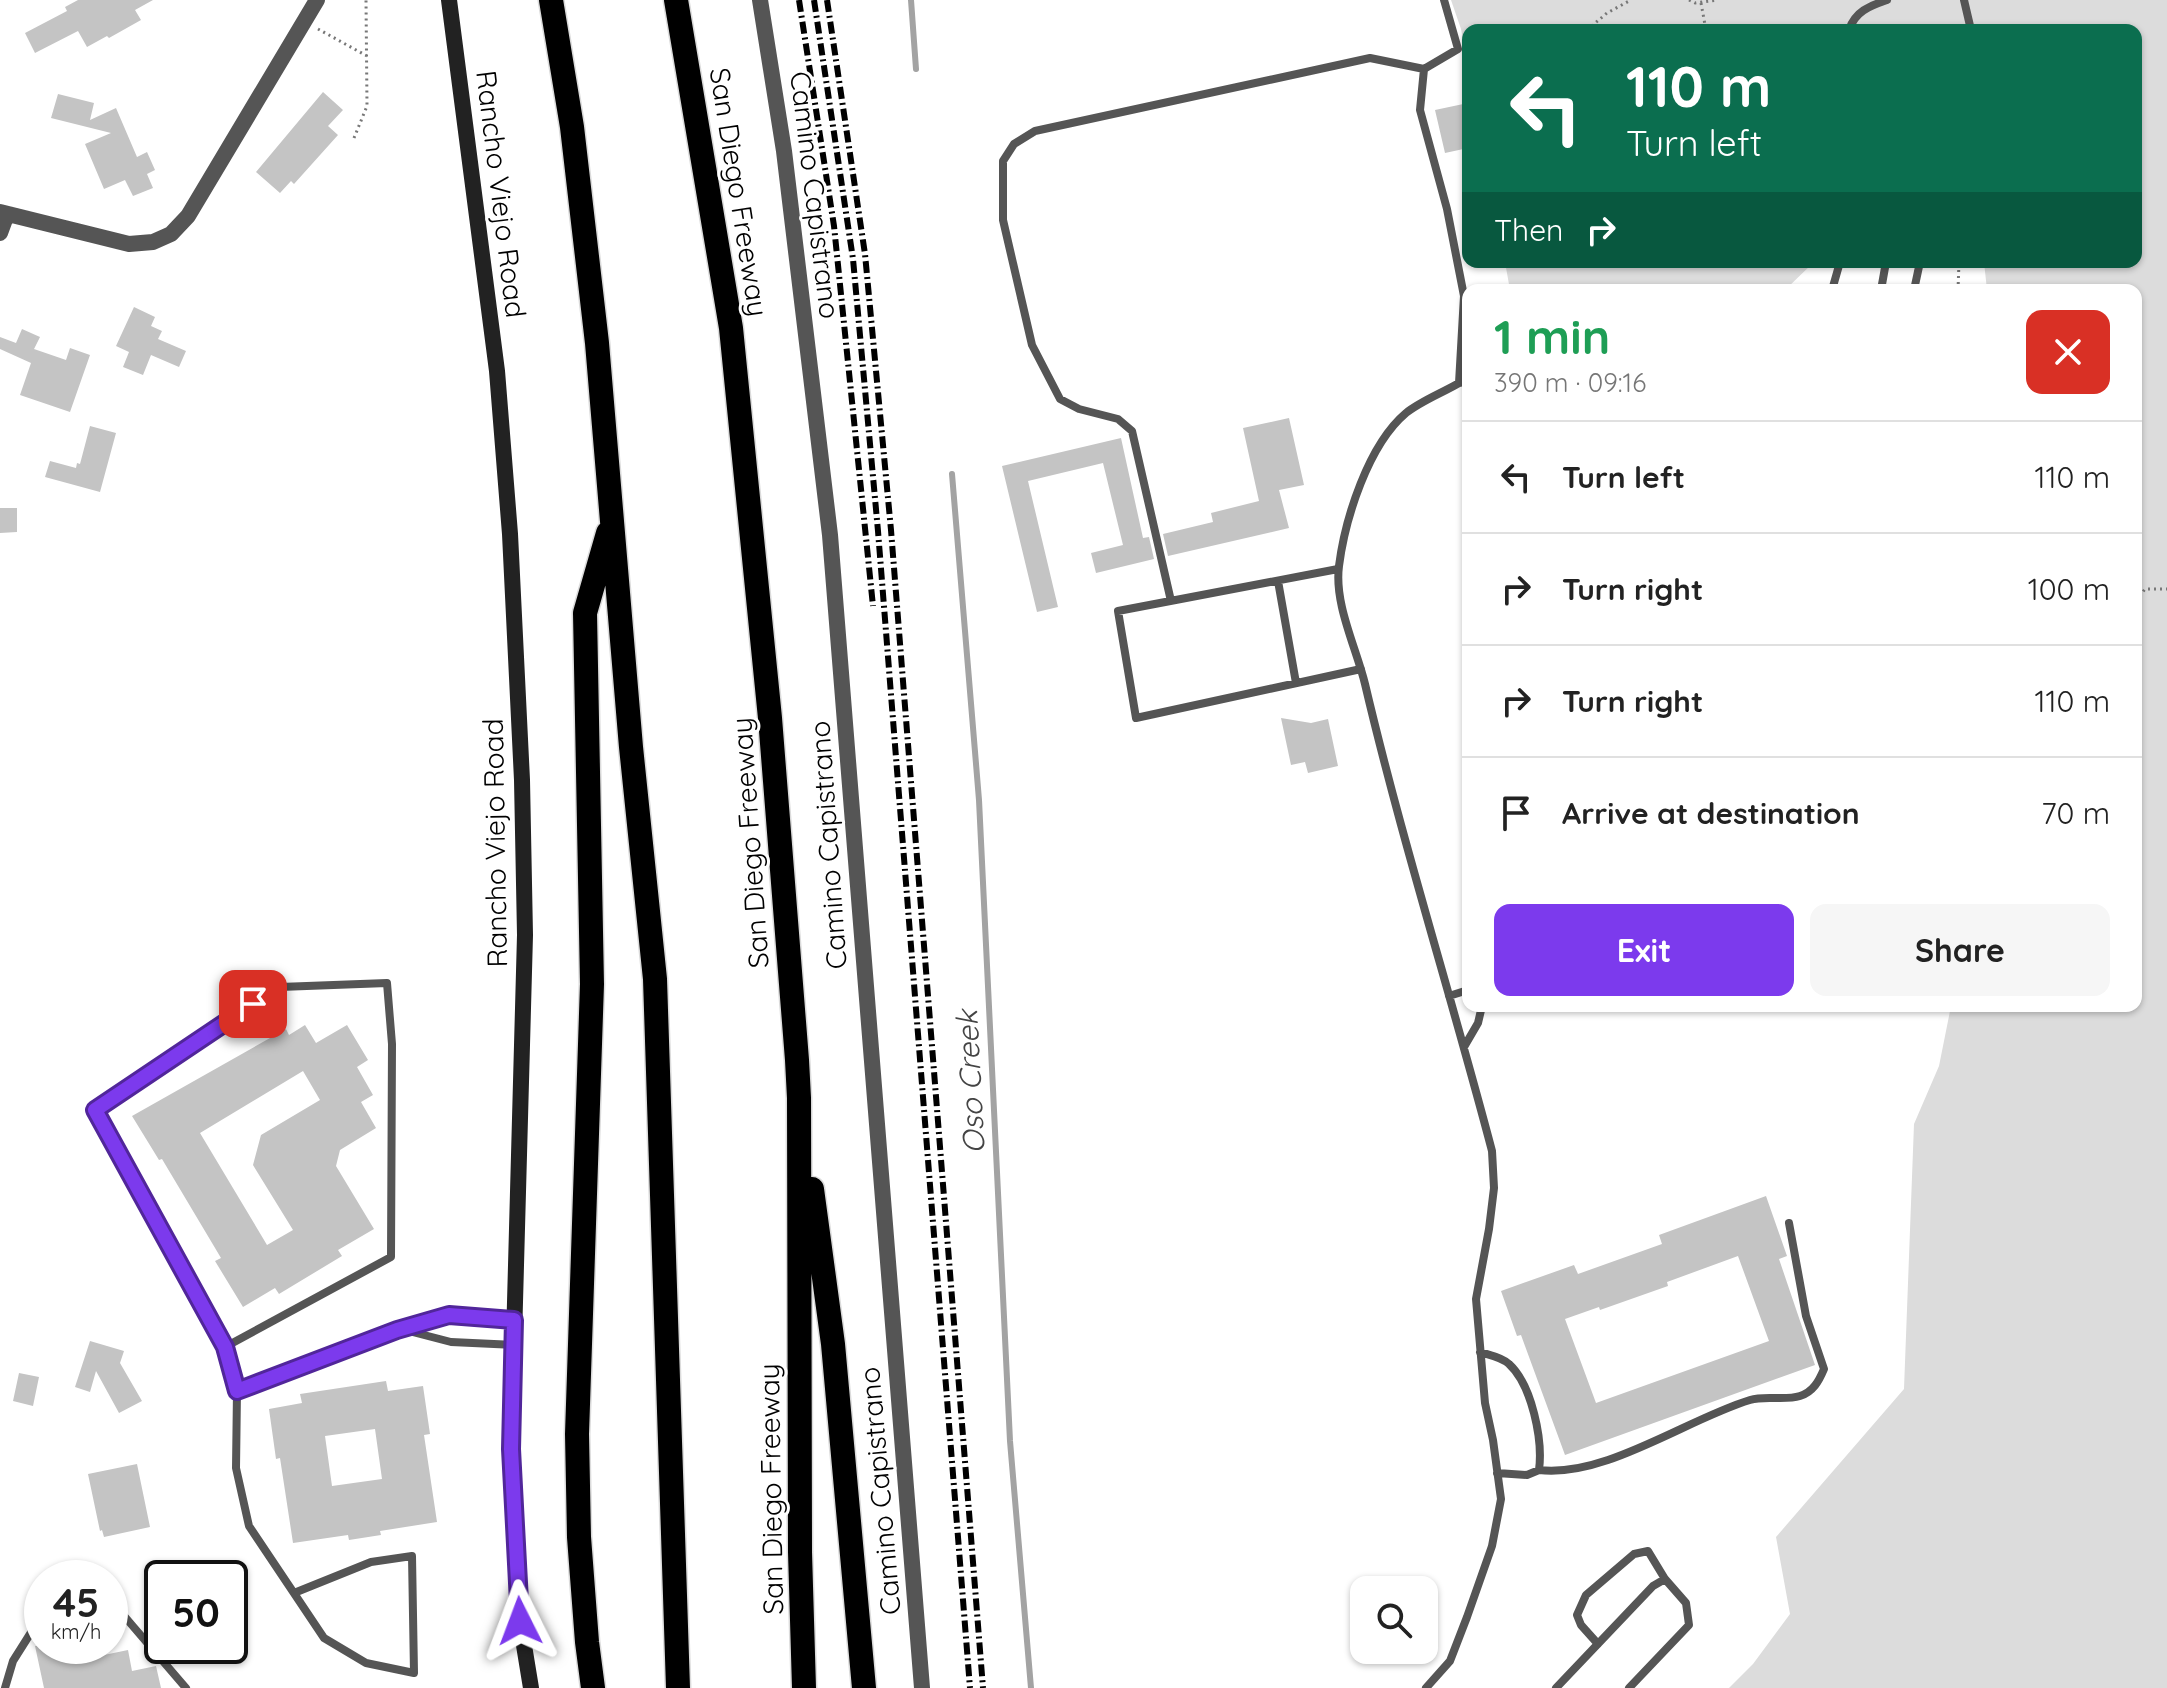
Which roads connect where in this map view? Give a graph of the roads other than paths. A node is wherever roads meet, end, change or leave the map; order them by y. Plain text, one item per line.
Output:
1 (317, 0) edge
2 (449, 0) edge
3 (551, 0) edge
4 (676, 0) edge
5 (760, 0) edge
6 (1444, 0) edge
7 (1887, 0) edge
8 (1964, 0) edge
9 (1851, 24) edge
10 (1970, 24) edge
11 (1424, 69) junction
12 (4, 213) edge
13 (0, 233) edge
14 (1462, 286) edge
15 (1462, 383) edge
16 (613, 515) junction
17 (1338, 569) junction
18 (1278, 581) junction
19 (1171, 601) junction
20 (1361, 669) junction
21 (1296, 683) junction
22 (1462, 992) edge
23 (1449, 996) junction
24 (1481, 1012) edge
25 (1464, 1047) junction
26 (799, 1098) junction
27 (1789, 1223) dead end
28 (514, 1320) junction
29 (400, 1329) junction
30 (514, 1345) junction
31 (225, 1347) junction
32 (1480, 1352) junction
33 (237, 1391) junction
34 (1539, 1470) junction
35 (1497, 1473) junction
36 (1665, 1579) junction
37 (294, 1593) junction
38 (128, 1620) edge
39 (24, 1644) edge
40 (1598, 1644) junction
41 (5, 1688) edge
42 (186, 1688) edge
43 (531, 1688) edge
44 (593, 1688) edge
45 (678, 1688) edge
46 (804, 1688) edge
47 (864, 1688) edge
48 (922, 1688) edge
49 (1426, 1688) edge
50 (1556, 1688) edge
51 (1629, 1688) edge

1 - 12 street
2 - 28 main road, Rancho Viejo Road
3 - 16 highway
4 - 26 highway, San Diego Freeway
5 - 48 street, Camino Capistrano
6 - 11 lane
7 - 9 lane
8 - 10 lane
11 - 14 lane
11 - 19 lane
12 - 13 street
15 - 17 lane
16 - 44 highway
16 - 45 highway
17 - 18 lane
17 - 20 lane
18 - 19 lane
18 - 21 lane
19 - 21 lane
20 - 21 lane
20 - 23 lane
22 - 23 lane
23 - 25 lane
24 - 25 lane
25 - 32 lane
26 - 46 highway, San Diego Freeway
26 - 47 highway
27 - 34 lane
28 - 29 lane
28 - 30 main road, Rancho Viejo Road
29 - 30 lane
29 - 33 lane
30 - 43 main road, Rancho Viejo Road
31 - 31 lane
31 - 33 lane
32 - 34 lane
32 - 35 lane
33 - 37 lane
34 - 35 lane
35 - 49 lane
36 - 40 lane
36 - 40 lane
36 - 51 lane
37 - 37 lane
38 - 42 lane
39 - 41 lane
40 - 50 lane

